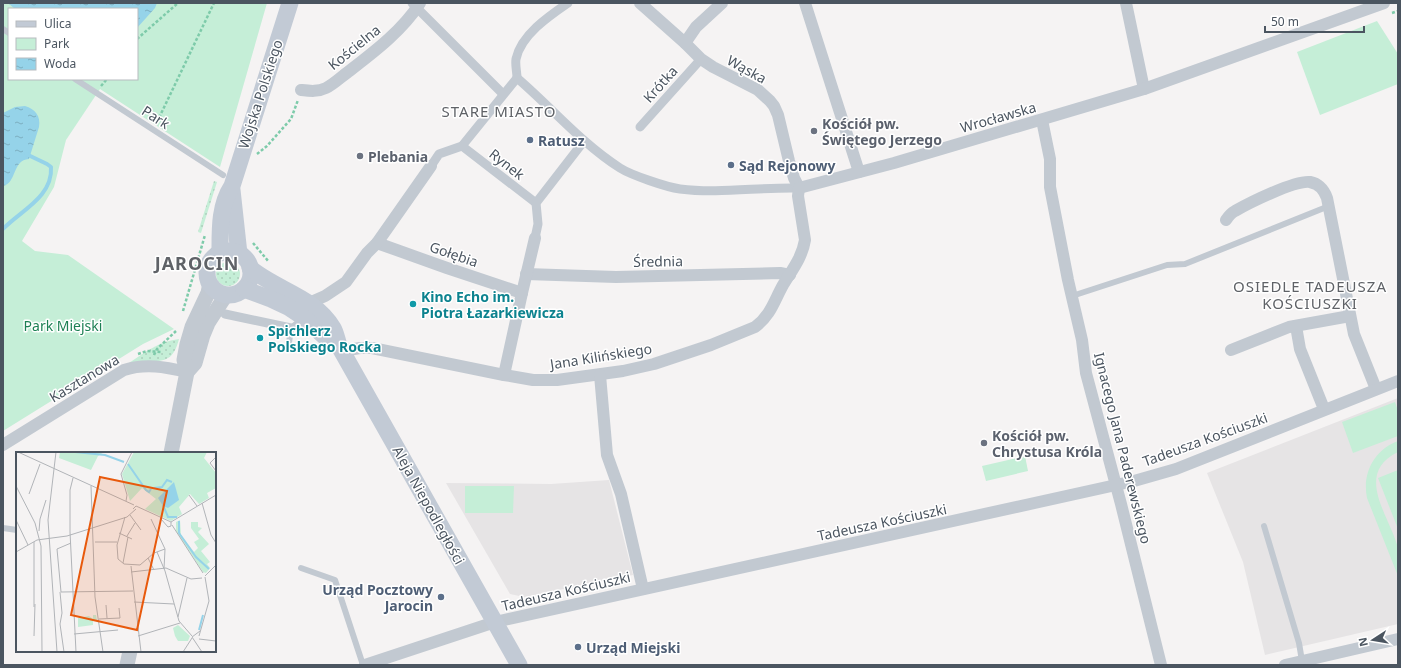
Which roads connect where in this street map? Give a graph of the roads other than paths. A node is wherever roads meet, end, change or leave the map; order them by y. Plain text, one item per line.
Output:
1 (290, 3) edge
2 (568, 3) edge
3 (640, 3) edge
4 (722, 3) edge
5 (805, 3) edge
6 (1126, 3) edge
7 (1384, 3) edge
8 (416, 5) edge
9 (684, 43) junction
10 (701, 59) junction
11 (517, 78) junction
12 (77, 80) edge
13 (1144, 89) junction
14 (301, 90) road end
15 (503, 94) junction
16 (1042, 120) junction
17 (640, 127) dead end
18 (584, 141) junction
19 (462, 146) junction
20 (431, 166) joint
21 (859, 172) junction
22 (227, 180) junction
23 (799, 188) junction
24 (536, 203) junction
25 (1329, 206) junction
26 (1226, 220) dead end
27 (535, 238) joint
28 (377, 243) junction
29 (220, 253) junction
30 (239, 254) junction
31 (250, 268) junction
32 (526, 274) junction
33 (790, 275) junction
34 (210, 283) junction
35 (244, 289) junction
36 (522, 293) junction
37 (226, 295) junction
38 (1072, 296) junction
39 (225, 314) dead end
40 (301, 316) junction
41 (1350, 316) junction
42 (1296, 326) junction
43 (340, 349) junction
44 (288, 350) dead end
45 (1231, 350) dead end
46 (187, 372) junction
47 (504, 375) junction
48 (600, 375) junction
49 (1398, 381) edge
50 (1376, 389) junction
51 (1324, 410) junction
52 (3, 445) edge
53 (171, 452) edge
54 (1116, 484) junction
55 (1264, 526) dead end
56 (3, 528) edge
57 (16, 530) edge
58 (301, 568) dead end
59 (643, 589) junction
60 (495, 622) junction
61 (1398, 639) edge
62 (130, 652) edge
63 (1302, 661) junction
64 (127, 665) edge
65 (364, 665) edge
66 (520, 665) edge
67 (1161, 665) edge
68 (1285, 665) edge

1 - 22 main road, Wojska Polskiego
2 - 11 street
3 - 9 street, Wąska
4 - 9 street
5 - 21 street
6 - 13 street
7 - 13 street, Wrocławska
8 - 14 street, Kościelna
8 - 15 street
9 - 10 street, Wąska
10 - 17 street, Krótka
10 - 23 street, Wąska
11 - 15 street
11 - 18 street
12 - 22 lane, Park
13 - 16 street, Wrocławska
15 - 19 street
16 - 21 street, Wrocławska
16 - 38 street, Ignacego Jana Paderewskiego
18 - 23 street, Wrocławska
18 - 24 street
19 - 20 street
19 - 24 street, Rynek
20 - 28 street
21 - 23 street, Wrocławska
22 - 29 main road, Wojska Polskiego
22 - 30 main road, Wojska Polskiego
23 - 33 street, Jana Kilińskiego
24 - 27 street
25 - 26 street
25 - 38 lane
25 - 41 street
27 - 32 street
28 - 36 street, Gołębia
28 - 40 street
29 - 30 main road
29 - 34 main road
30 - 31 main road
31 - 35 main road
31 - 40 main road, Aleja Niepodległości
32 - 33 street, Średnia
32 - 36 street
33 - 48 street, Jana Kilińskiego
34 - 37 main road
34 - 46 street
35 - 37 main road
35 - 40 main road, Aleja Niepodległości
36 - 47 street
37 - 46 street
38 - 54 street, Ignacego Jana Paderewskiego
39 - 40 street
40 - 43 main road, Aleja Niepodległości
40 - 44 lane
41 - 42 street
41 - 50 street
42 - 45 street
42 - 51 street
43 - 47 street, Jana Kilińskiego
43 - 60 main road, Aleja Niepodległości
46 - 52 street, Kasztanowa
46 - 53 street
47 - 48 street, Jana Kilińskiego
48 - 59 street
49 - 50 street, Tadeusza Kościuszki
50 - 51 street, Tadeusza Kościuszki
51 - 54 street, Tadeusza Kościuszki
54 - 59 street, Tadeusza Kościuszki
54 - 67 street, Ignacego Jana Paderewskiego
55 - 63 lane
56 - 57 lane
58 - 65 lane
59 - 60 street, Tadeusza Kościuszki
60 - 65 street, Tadeusza Kościuszki
60 - 66 main road, Aleja Niepodległości
61 - 63 street
62 - 64 street
63 - 68 street

